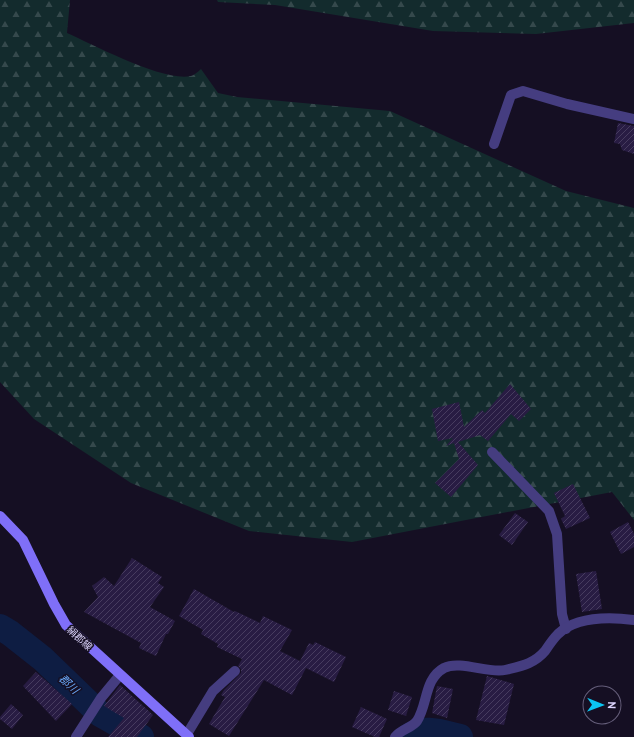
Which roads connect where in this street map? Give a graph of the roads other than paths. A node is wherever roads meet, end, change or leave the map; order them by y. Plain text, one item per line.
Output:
1 (634, 119) edge
2 (494, 144) dead end
3 (492, 452) dead end
4 (0, 516) edge
5 (634, 620) edge
6 (566, 629) junction
7 (235, 671) dead end
8 (120, 675) junction
9 (188, 736) edge
10 (76, 737) edge
11 (395, 737) edge

1 - 2 street
3 - 6 street
4 - 8 main road, 絹郡線
5 - 6 street
6 - 11 street
7 - 9 street
8 - 9 main road, 絹郡線
8 - 10 street

